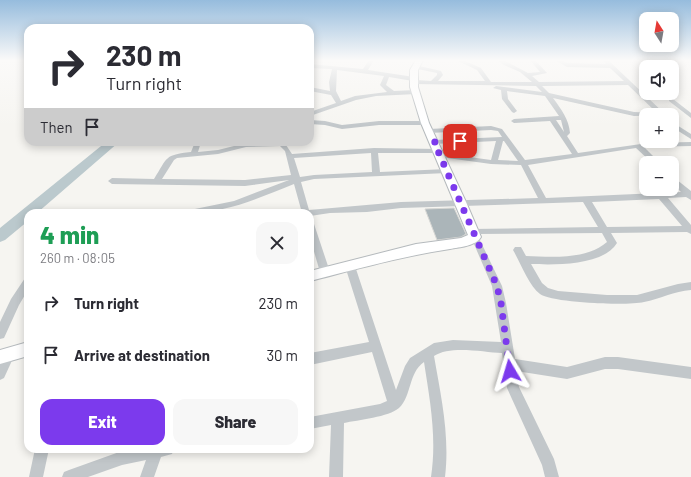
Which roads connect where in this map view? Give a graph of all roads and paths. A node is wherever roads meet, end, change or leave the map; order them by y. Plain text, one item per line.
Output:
1 (332, 82) edge
2 (384, 82) edge
3 (410, 82) edge
4 (431, 82) edge
5 (439, 82) edge
6 (629, 83) joint
7 (415, 84) junction
8 (482, 84) junction
9 (490, 84) joint
10 (539, 84) junction
11 (314, 90) edge
12 (504, 90) junction
13 (392, 93) junction
14 (333, 94) junction
15 (548, 95) junction
16 (671, 100) dead end
17 (339, 103) junction
18 (656, 108) edge
19 (514, 111) dead end
20 (314, 112) edge
21 (639, 114) edge
22 (691, 116) edge
23 (551, 118) junction
24 (562, 118) junction
25 (514, 121) dead end
26 (314, 122) edge
27 (427, 127) junction
28 (679, 128) edge
29 (563, 136) junction
30 (691, 136) edge
31 (503, 139) junction
32 (691, 144) edge
33 (197, 146) edge
34 (245, 146) edge
35 (284, 146) edge
36 (638, 146) junction
37 (437, 149) junction
38 (374, 150) junction
39 (194, 154) junction
40 (576, 155) junction
41 (289, 156) junction
42 (649, 156) edge
43 (494, 162) junction
44 (523, 163) junction
45 (447, 171) junction
46 (376, 175) junction
47 (296, 179) junction
48 (112, 181) dead end
49 (156, 182) junction
50 (679, 186) edge
51 (690, 196) edge
52 (662, 197) junction
53 (544, 200) junction
54 (586, 200) junction
55 (461, 202) junction
56 (210, 209) edge
57 (306, 209) edge
58 (314, 212) edge
59 (605, 229) junction
60 (690, 230) edge
61 (474, 234) junction
62 (314, 237) edge
63 (518, 250) dead end
64 (524, 260) junction
65 (350, 266) junction
66 (325, 272) junction
67 (314, 275) edge
68 (691, 286) edge
69 (24, 287) edge
70 (0, 334) edge
71 (376, 346) junction
72 (507, 348) junction
73 (24, 350) edge
74 (428, 352) junction
75 (5, 355) edge
76 (314, 358) edge
77 (509, 364) junction
78 (691, 373) edge
79 (0, 374) edge
80 (394, 404) junction
81 (338, 418) junction
82 (314, 422) edge
83 (41, 453) edge
84 (146, 453) edge
85 (159, 453) edge
86 (36, 477) edge
87 (69, 477) edge
88 (147, 477) edge
89 (336, 477) edge
90 (438, 477) edge
91 (552, 477) edge

1 - 14 street
2 - 13 street
3 - 7 street
4 - 7 street
5 - 8 street
6 - 10 street
6 - 18 street
7 - 13 street
7 - 27 main road
8 - 9 street
8 - 12 street
9 - 10 street
10 - 15 street
11 - 14 street
12 - 15 street
12 - 19 street
13 - 17 street
14 - 17 street
15 - 21 street
15 - 24 street
16 - 22 street
17 - 20 street
23 - 24 street
23 - 25 street
23 - 29 street
24 - 29 street
26 - 27 street
27 - 31 street
27 - 37 main road
28 - 30 street
29 - 40 street
31 - 37 street
31 - 43 street
31 - 44 street
32 - 36 street
33 - 39 street
34 - 39 street
35 - 41 street
36 - 40 street
36 - 42 street
37 - 38 street
37 - 43 street
37 - 45 main road
38 - 41 street
38 - 46 street
39 - 49 street
40 - 44 street
41 - 47 street
43 - 44 street
44 - 53 street
45 - 46 street
45 - 55 main road
46 - 47 street
47 - 49 street
47 - 56 street
47 - 57 street
48 - 49 street
50 - 51 street
51 - 52 street
52 - 54 street
52 - 60 street
53 - 54 street
53 - 55 street
54 - 59 street
55 - 58 street
55 - 61 main road
59 - 60 street
59 - 61 street
59 - 64 street
61 - 65 main road
61 - 72 street
62 - 66 street
63 - 64 street
64 - 68 street
65 - 66 main road
65 - 71 street
66 - 67 main road
69 - 70 street
71 - 76 street
71 - 80 street
72 - 74 street
72 - 77 street
73 - 75 main road
74 - 80 street
74 - 90 street
75 - 79 street
77 - 78 street
77 - 91 street
80 - 81 street
81 - 82 street
81 - 89 street
83 - 86 street
84 - 87 street
85 - 88 street

